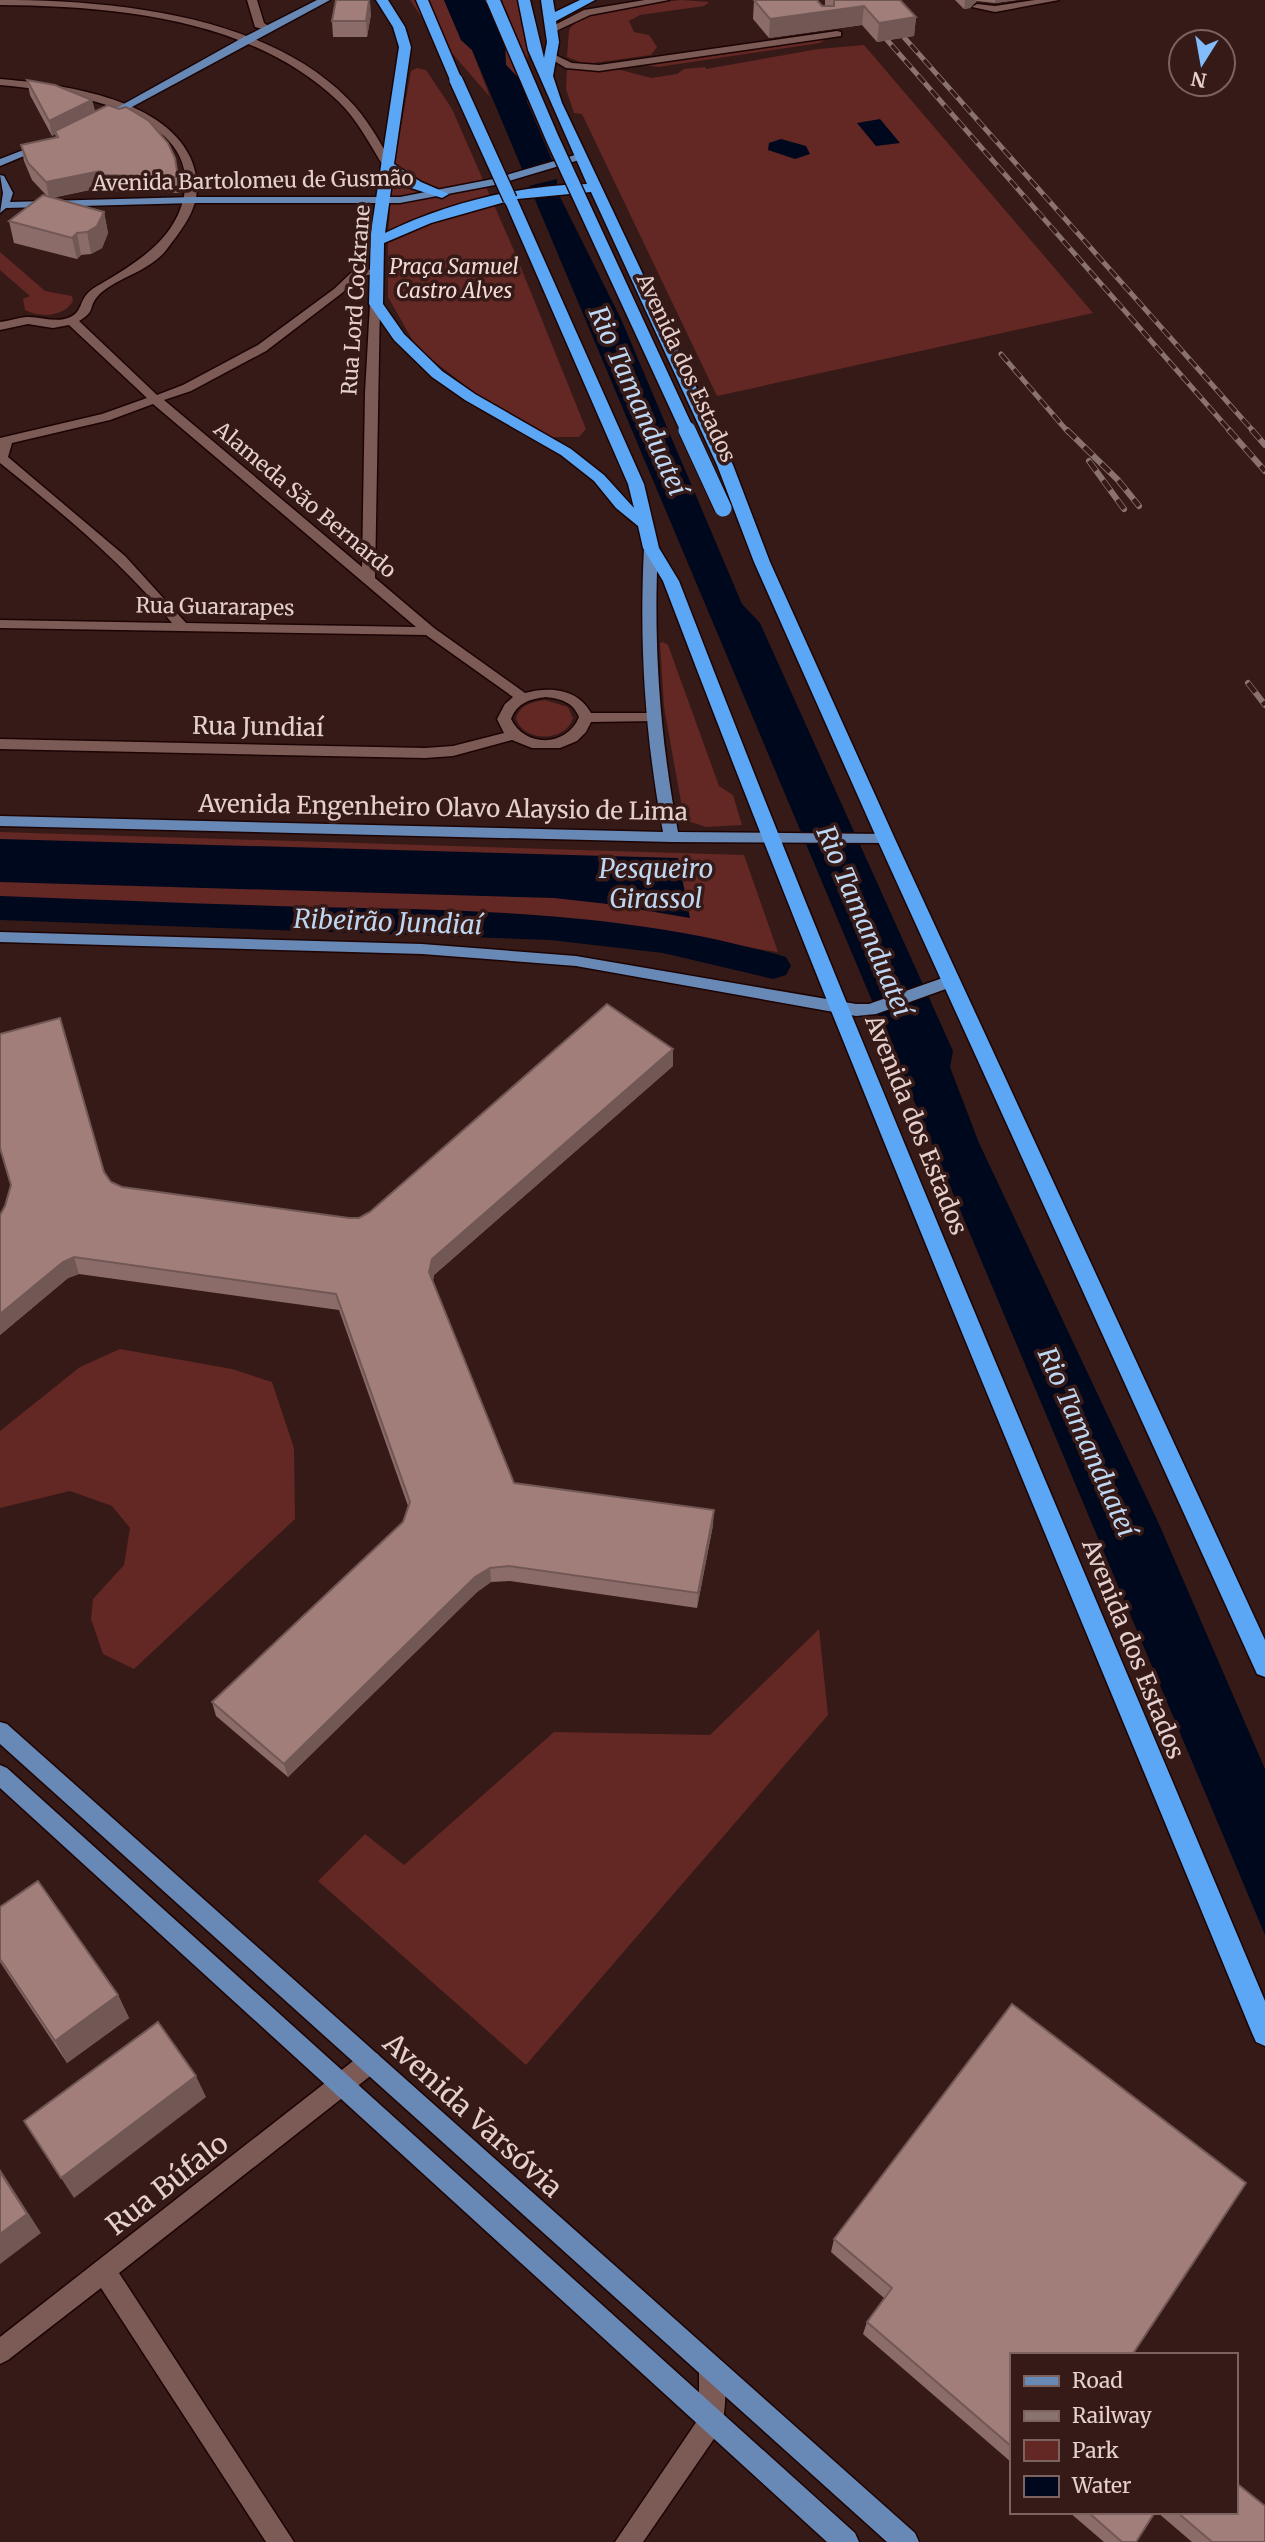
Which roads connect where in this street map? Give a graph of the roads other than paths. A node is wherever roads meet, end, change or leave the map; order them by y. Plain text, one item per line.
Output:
1 (31, 0) edge
2 (251, 0) edge
3 (325, 0) edge
4 (382, 0) edge
5 (422, 0) edge
6 (493, 0) edge
7 (524, 0) edge
8 (547, 0) edge
9 (589, 0) edge
10 (664, 0) edge
11 (1054, 0) edge
12 (64, 1) edge
13 (0, 2) edge
14 (977, 7) dead end
15 (551, 24) junction
16 (266, 29) junction
17 (833, 29) edge
18 (246, 40) junction
19 (551, 56) junction
20 (547, 76) junction
21 (0, 82) edge
22 (123, 107) junction
23 (92, 123) edge
24 (55, 141) edge
25 (582, 156) junction
26 (18, 158) junction
27 (0, 163) edge
28 (388, 165) junction
29 (2, 180) edge
30 (597, 189) junction
31 (442, 194) junction
32 (193, 200) junction
33 (383, 201) junction
34 (2, 208) edge
35 (378, 242) junction
36 (377, 270) junction
37 (376, 304) junction
38 (72, 321) junction
39 (0, 326) edge
40 (156, 400) junction
41 (3, 441) edge
42 (1, 460) edge
43 (643, 523) junction
44 (651, 548) junction
45 (762, 562) junction
46 (368, 578) junction
47 (0, 624) edge
48 (184, 629) junction
49 (429, 631) junction
50 (522, 697) junction
51 (586, 717) junction
52 (653, 718) junction
53 (512, 735) junction
54 (0, 744) edge
55 (0, 821) edge
56 (671, 837) junction
57 (771, 837) junction
58 (886, 839) junction
59 (0, 937) edge
60 (951, 981) junction
61 (839, 1008) junction
62 (1265, 1666) edge
63 (0, 1731) edge
64 (0, 1775) edge
65 (1265, 2033) edge
66 (370, 2062) junction
67 (342, 2084) junction
68 (104, 2271) junction
69 (0, 2352) edge
70 (711, 2369) junction
71 (710, 2421) junction
72 (281, 2542) edge
73 (628, 2542) edge
74 (846, 2542) edge
75 (906, 2542) edge

1 - 12 street
1 - 13 street
2 - 16 street
3 - 16 main road
4 - 28 highway, Rua Lord Cockrane
5 - 43 highway, Avenida dos Estados, bridge
6 - 45 highway, Avenida dos Estados, bridge
7 - 20 highway, Avenida dos Estados
8 - 15 highway
9 - 15 highway
10 - 15 street
11 - 14 street
12 - 18 street
15 - 19 highway
16 - 18 main road
17 - 19 street
18 - 22 main road
18 - 28 street
19 - 20 highway
20 - 25 highway, Avenida dos Estados
21 - 22 street
22 - 23 main road
22 - 32 street
24 - 26 main road
25 - 30 highway, Avenida dos Estados
25 - 31 main road, Avenida Bartolomeu de Gusmão
26 - 27 main road
26 - 29 main road
28 - 31 highway
28 - 33 highway, Rua Lord Cockrane
29 - 34 main road
30 - 35 highway
30 - 45 highway, Avenida dos Estados
31 - 33 main road, Avenida Bartolomeu de Gusmão
32 - 33 main road, Avenida Bartolomeu de Gusmão
32 - 34 main road, Avenida Bartolomeu de Gusmão
32 - 38 street
33 - 35 highway, Rua Lord Cockrane
35 - 36 highway, Rua Lord Cockrane
36 - 37 highway, Rua Lord Cockrane
36 - 40 street
37 - 43 highway
37 - 46 street, Rua Lord Cockrane
38 - 39 street
38 - 40 street, Alameda São Bernardo
40 - 41 street
40 - 46 street, Alameda São Bernardo
41 - 42 street
42 - 48 street
43 - 44 highway, Avenida dos Estados
44 - 52 main road
44 - 57 highway, Avenida dos Estados
45 - 58 highway, Avenida dos Estados
46 - 49 street, Alameda São Bernardo
47 - 48 street, Rua Guararapes
48 - 49 street, Rua Guararapes
49 - 50 street, Alameda São Bernardo
50 - 51 street
50 - 53 street
51 - 52 street
51 - 53 street
52 - 56 main road
53 - 54 street, Rua Jundiaí
55 - 56 main road, Avenida Engenheiro Olavo Alaysio de Lima
56 - 57 main road, Avenida Engenheiro Olavo Alaysio de Lima
57 - 58 main road, Avenida Engenheiro Olavo Alaysio de Lima
57 - 61 highway, Avenida dos Estados
58 - 60 highway, Avenida dos Estados
59 - 61 main road
60 - 61 main road
60 - 62 highway, Avenida dos Estados
61 - 65 highway, Avenida dos Estados
63 - 66 main road, Avenida Varsóvia
64 - 67 main road
66 - 67 street, Rua Búfalo
66 - 70 main road, Avenida Varsóvia
67 - 68 street, Rua Búfalo
67 - 71 main road
68 - 69 street, Rua Búfalo
68 - 72 street
70 - 71 street
70 - 75 main road, Avenida Varsóvia
71 - 73 street
71 - 74 main road

